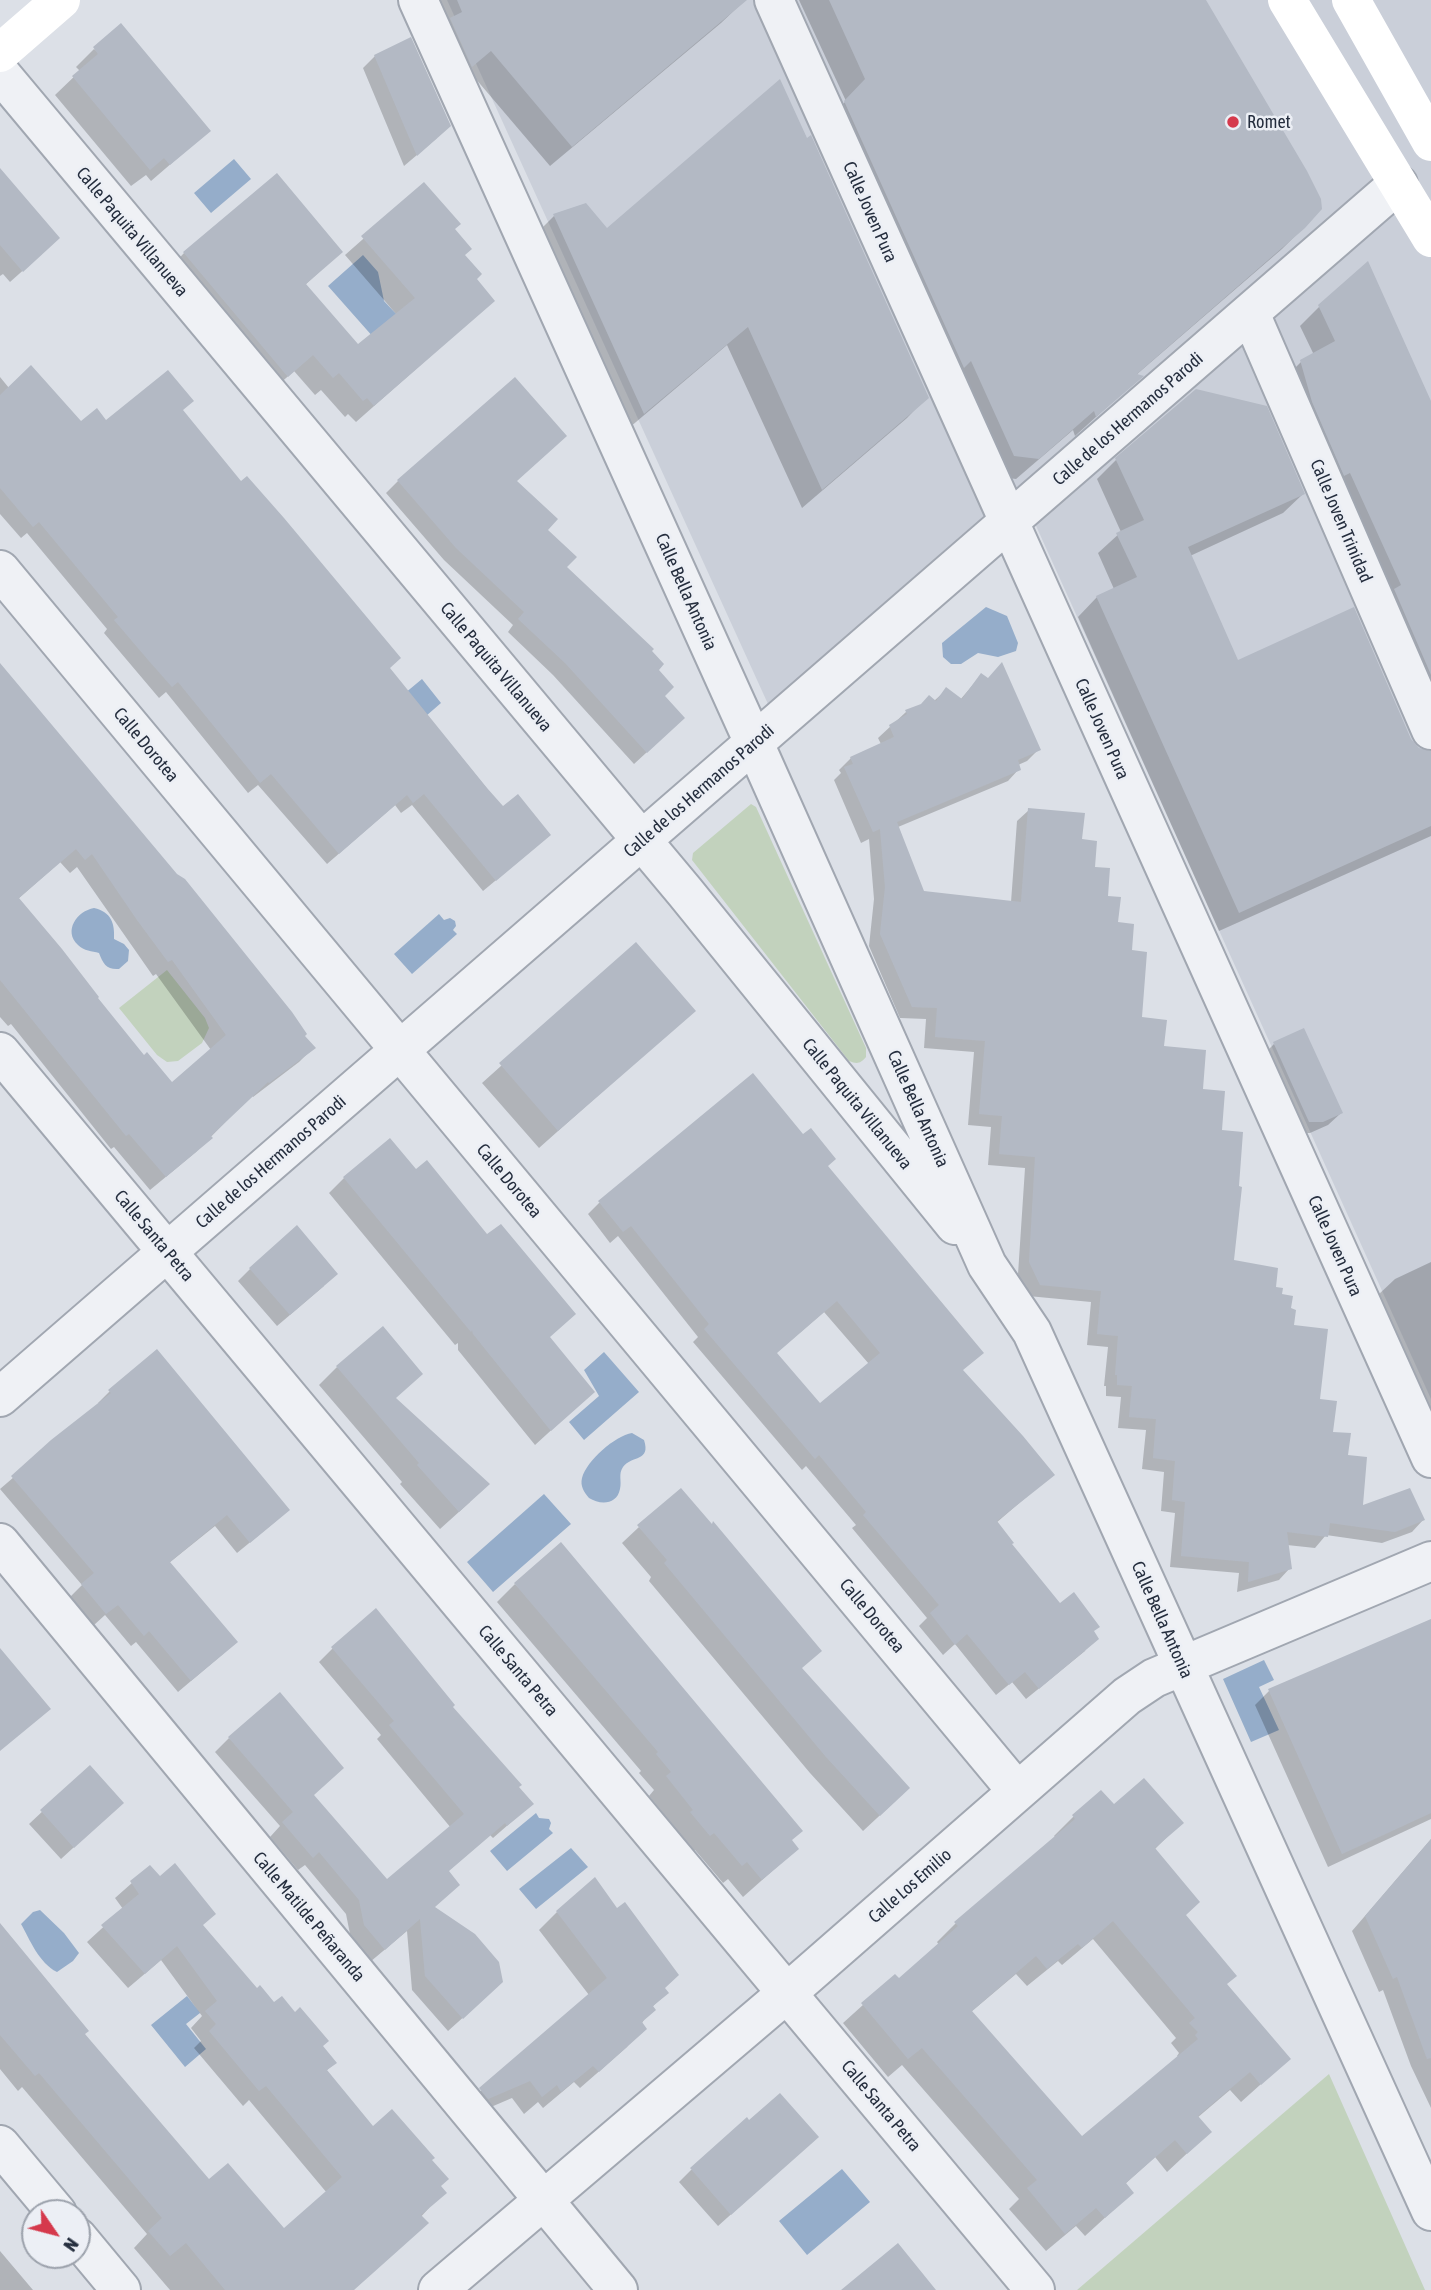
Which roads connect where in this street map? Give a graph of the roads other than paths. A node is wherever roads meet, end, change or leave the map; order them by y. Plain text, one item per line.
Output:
1 (61, 0) edge
2 (418, 0) edge
3 (774, 0) edge
4 (1287, 0) edge
5 (1351, 0) edge
6 (0, 52) edge
7 (0, 73) edge
8 (1431, 142) edge
9 (1398, 184) junction
10 (1431, 239) edge
11 (1250, 313) junction
12 (1008, 523) junction
13 (0, 570) edge
14 (1431, 730) edge
15 (754, 743) junction
16 (642, 841) junction
17 (400, 1051) junction
18 (0, 1052) edge
19 (168, 1252) junction
20 (987, 1265) junction
21 (0, 1397) edge
22 (1431, 1458) edge
23 (0, 1543) edge
24 (1431, 1561) edge
25 (1184, 1666) junction
26 (1017, 1791) junction
27 (786, 1993) junction
28 (0, 2145) edge
29 (45, 2199) edge
30 (543, 2199) junction
31 (1431, 2211) edge
32 (91, 2254) edge
33 (121, 2290) edge
34 (438, 2290) edge
35 (618, 2290) edge
36 (1035, 2290) edge

1 - 6 main road
2 - 15 street, Calle Bella Antonia
3 - 12 street, Calle Joven Pura
4 - 9 main road
5 - 8 main road
7 - 16 street, Calle Paquita Villanueva
9 - 10 main road
9 - 11 street, Calle de los Hermanos Parodi
11 - 12 street, Calle de los Hermanos Parodi
11 - 14 street, Calle Joven Trinidad
12 - 15 street, Calle de los Hermanos Parodi
12 - 22 street, Calle Joven Pura
13 - 17 street, Calle Dorotea
15 - 16 street, Calle de los Hermanos Parodi
15 - 20 street, Calle Bella Antonia
16 - 17 street, Calle de los Hermanos Parodi
16 - 20 street, Calle Paquita Villanueva
17 - 19 street, Calle de los Hermanos Parodi
17 - 26 street, Calle Dorotea
18 - 19 street, Calle Santa Petra
19 - 21 street, Calle de los Hermanos Parodi
19 - 27 street, Calle Santa Petra
20 - 25 street, Calle Bella Antonia
23 - 30 street, Calle Matilde Peñaranda
24 - 25 street, Calle Los Emilio
25 - 26 street, Calle Los Emilio
25 - 31 street, Calle Bella Antonia
26 - 27 street, Calle Los Emilio
27 - 30 street, Calle Los Emilio
27 - 36 street, Calle Santa Petra
28 - 29 street
30 - 34 street, Calle Los Emilio
30 - 35 street, Calle Matilde Peñaranda
32 - 33 street

